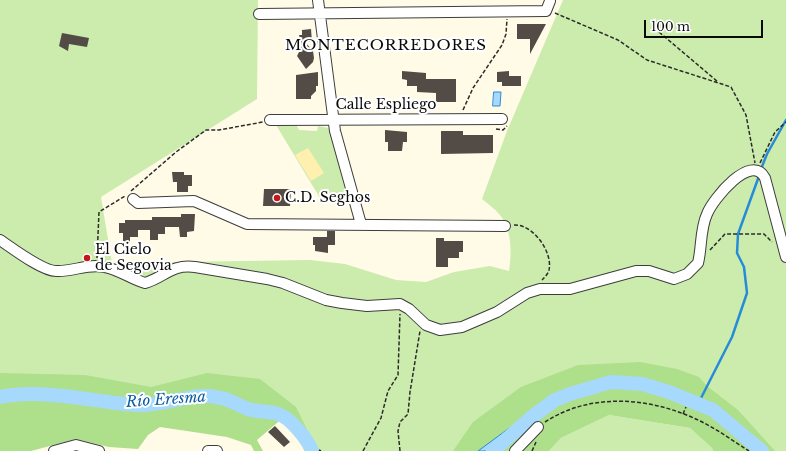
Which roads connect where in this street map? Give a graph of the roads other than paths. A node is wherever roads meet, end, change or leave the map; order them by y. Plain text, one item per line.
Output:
1 (318, 0) edge
2 (548, 6) road end
3 (319, 13) junction
4 (259, 14) dead end
5 (333, 119) junction
6 (502, 119) dead end
7 (270, 120) road end
8 (132, 199) dead end
9 (361, 224) junction
10 (505, 226) road end
11 (0, 240) edge
12 (786, 257) edge
13 (538, 427) road end
14 (54, 451) edge
15 (99, 451) edge
16 (208, 451) edge
17 (217, 451) edge
18 (515, 451) edge

1 - 3 street
2 - 3 street
3 - 4 street
3 - 5 street
5 - 6 street, Calle Espliego
5 - 7 street, Calle Espliego
5 - 9 street
8 - 9 street
9 - 10 street
11 - 12 street
13 - 18 street
14 - 15 street
16 - 17 street

